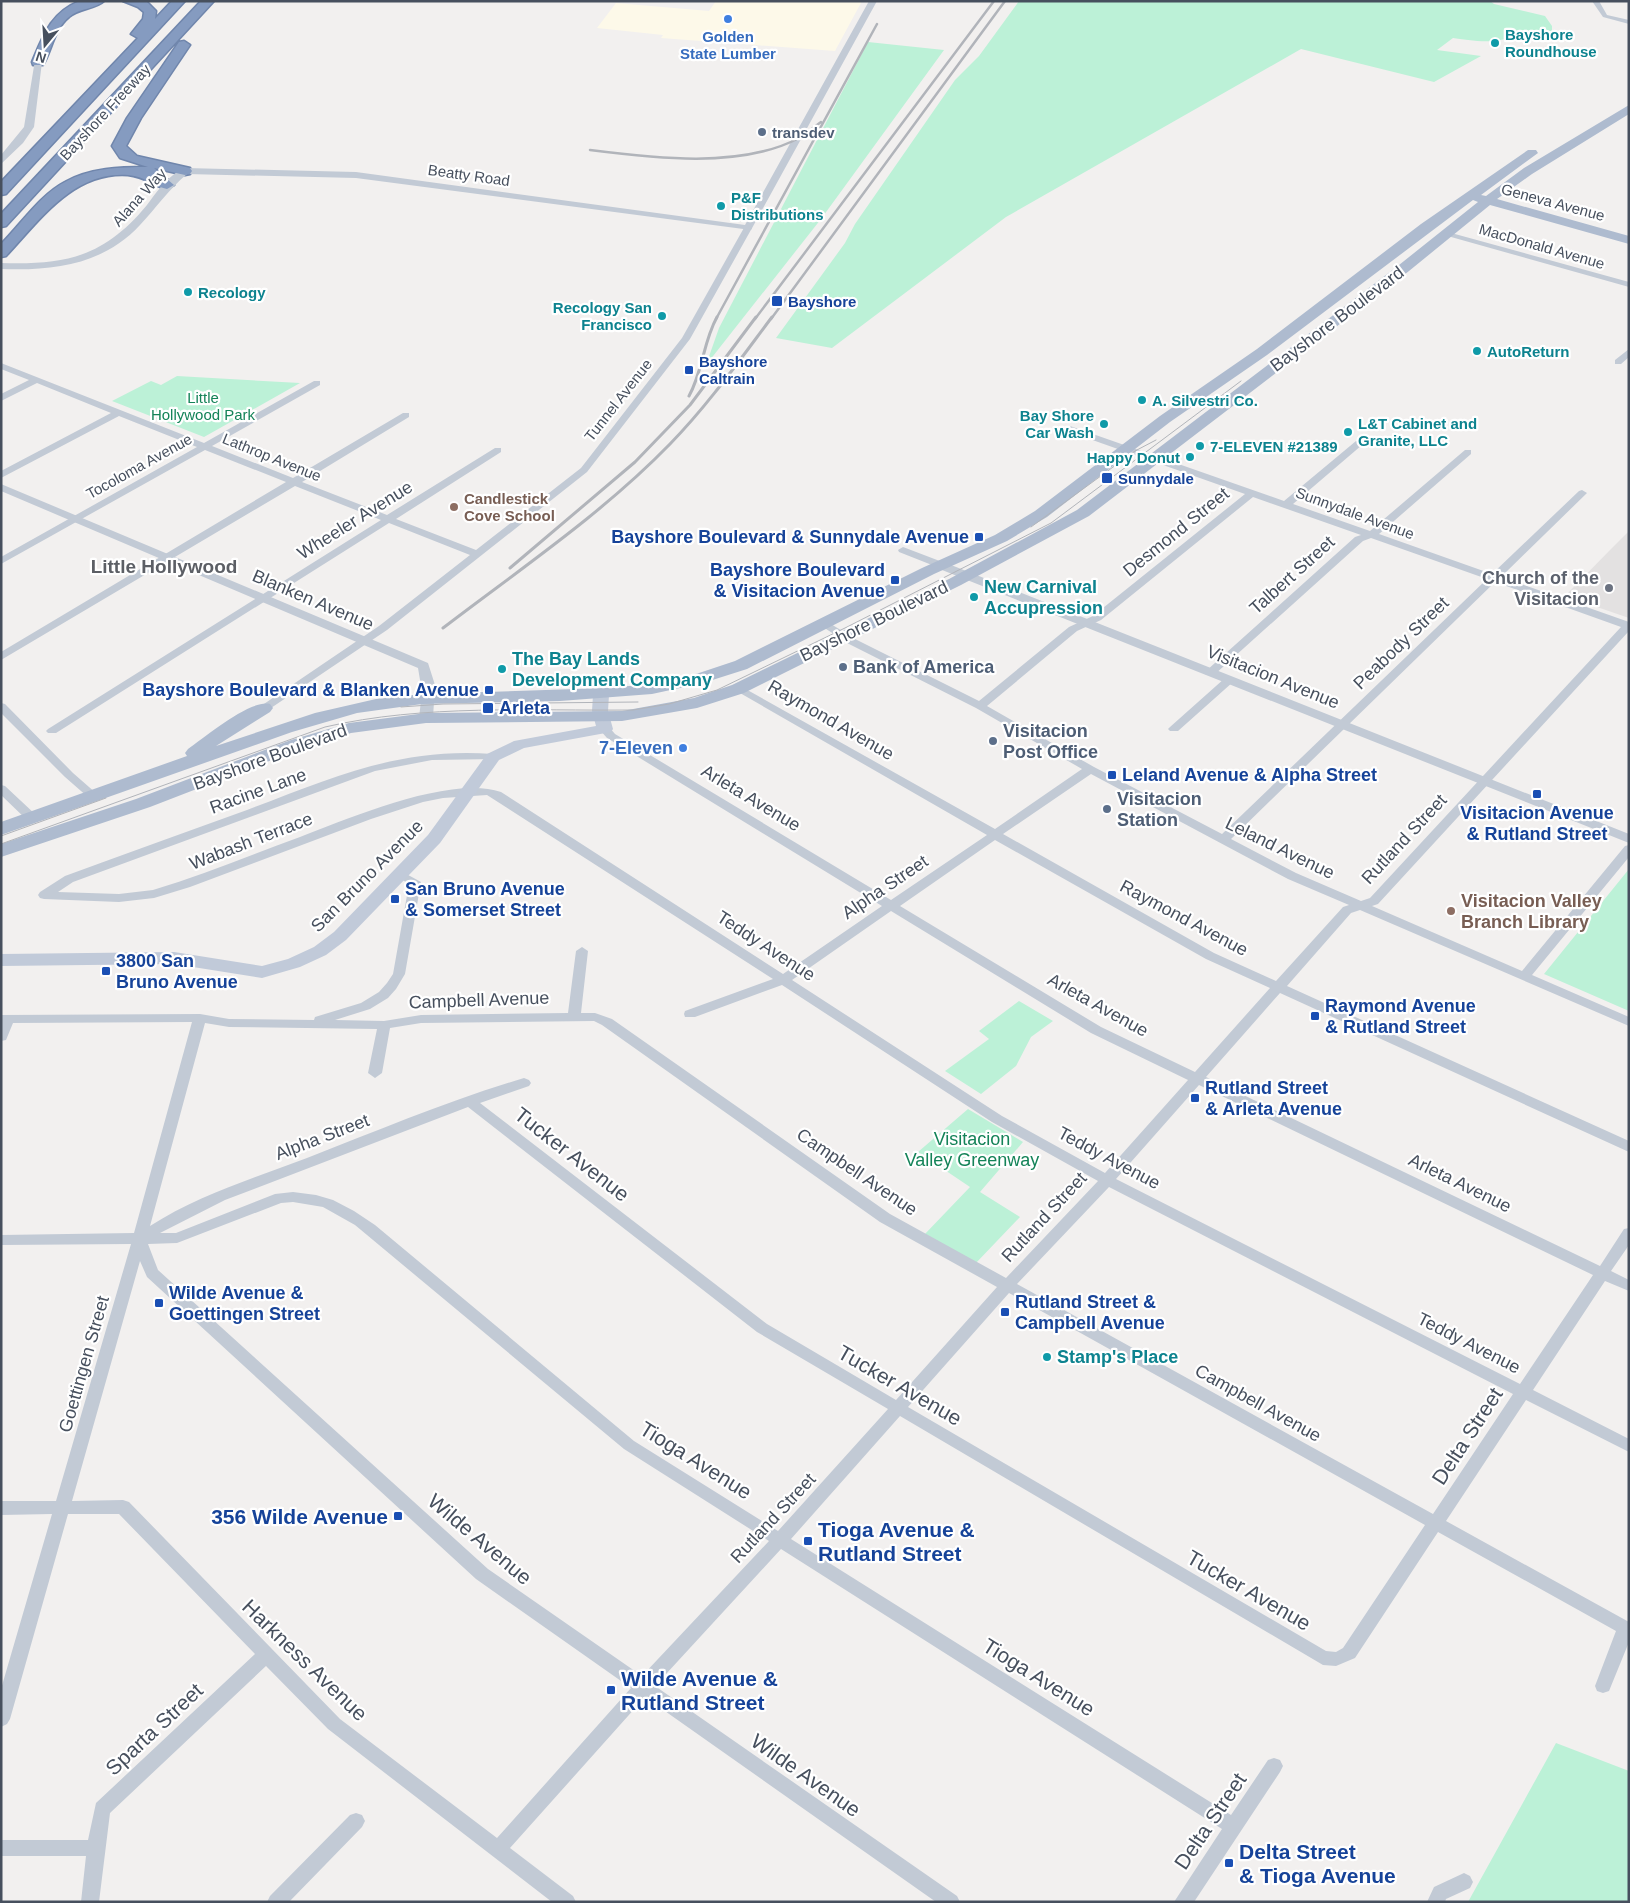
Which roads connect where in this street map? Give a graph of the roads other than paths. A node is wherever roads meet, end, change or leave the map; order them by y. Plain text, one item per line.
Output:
1 (71, 1) edge
2 (98, 1) edge
3 (129, 1) edge
4 (179, 1) edge
5 (208, 1) edge
6 (212, 1) edge
7 (873, 1) edge
8 (1595, 1) edge
9 (1629, 22) edge
10 (38, 62) junction
11 (1629, 96) edge
12 (1629, 109) edge
13 (1574, 128) dead end
14 (49, 140) junction
15 (1546, 145) dead end
16 (1, 161) edge
17 (185, 171) junction
18 (90, 176) junction
19 (167, 185) junction
20 (1, 191) edge
21 (1473, 193) junction
22 (1491, 198) junction
23 (1, 223) edge
24 (748, 228) junction
25 (1629, 232) edge
26 (1447, 233) junction
27 (1629, 240) edge
28 (1, 253) edge
29 (1, 266) edge
30 (1629, 285) edge
31 (1629, 352) edge
32 (1618, 362) dead end
33 (1, 366) edge
34 (36, 380) junction
35 (317, 382) dead end
36 (1, 398) edge
37 (119, 412) junction
38 (406, 415) dead end
39 (1070, 429) dead end
40 (1359, 443) dead end
41 (205, 446) junction
42 (1128, 449) junction
43 (498, 450) dead end
44 (1468, 452) dead end
45 (1154, 458) junction
46 (1, 475) edge
47 (295, 482) junction
48 (1, 487) edge
49 (1252, 493) junction
50 (1582, 493) dead end
51 (1286, 505) junction
52 (76, 519) junction
53 (388, 519) junction
54 (1372, 535) junction
55 (903, 550) dead end
56 (476, 554) junction
57 (167, 558) junction
58 (1, 561) edge
59 (941, 565) junction
60 (966, 575) junction
61 (1493, 578) junction
62 (262, 599) junction
63 (822, 623) junction
64 (1085, 623) junction
65 (1628, 626) edge
66 (844, 637) junction
67 (364, 642) junction
68 (1, 657) edge
69 (1210, 672) junction
70 (1229, 680) junction
71 (738, 689) junction
72 (601, 695) junction
73 (428, 698) junction
74 (1, 706) edge
75 (980, 706) junction
76 (264, 708) junction
77 (426, 718) junction
78 (603, 723) junction
79 (1342, 725) junction
80 (1174, 729) dead end
81 (52, 731) dead end
82 (254, 739) junction
83 (268, 755) junction
84 (493, 757) junction
85 (172, 768) junction
86 (1090, 769) junction
87 (1484, 781) junction
88 (1, 788) edge
89 (466, 793) junction
90 (93, 796) junction
91 (32, 818) junction
92 (1, 830) edge
93 (995, 835) junction
94 (1629, 839) edge
95 (1223, 840) junction
96 (1629, 849) edge
97 (1, 851) edge
98 (399, 874) junction
99 (44, 895) joint
100 (1360, 905) junction
101 (890, 906) junction
102 (582, 951) dead end
103 (1, 960) edge
104 (1525, 976) junction
105 (783, 980) junction
106 (1280, 987) junction
107 (690, 1014) dead end
108 (200, 1018) junction
109 (574, 1018) junction
110 (5, 1019) edge
111 (313, 1022) junction
112 (1629, 1022) edge
113 (384, 1025) junction
114 (1, 1037) edge
115 (375, 1073) dead end
116 (1196, 1078) junction
117 (524, 1083) dead end
118 (469, 1101) junction
119 (1629, 1147) edge
120 (1107, 1180) junction
121 (1629, 1233) edge
122 (1, 1240) edge
123 (139, 1240) junction
124 (1602, 1273) junction
125 (1007, 1286) junction
126 (1629, 1286) edge
127 (1523, 1392) junction
128 (899, 1409) junction
129 (1629, 1446) edge
130 (62, 1507) junction
131 (1, 1508) edge
132 (1436, 1524) junction
133 (780, 1540) junction
134 (1627, 1629) edge
135 (266, 1655) junction
136 (1338, 1659) joint
137 (1602, 1686) dead end
138 (643, 1687) junction
139 (1, 1719) edge
140 (1274, 1766) dead end
141 (356, 1822) dead end
142 (1233, 1826) junction
143 (1, 1848) edge
144 (96, 1848) junction
145 (499, 1848) junction
146 (1464, 1882) dead end
147 (566, 1901) edge
148 (90, 1902) edge
149 (276, 1902) edge
150 (951, 1902) edge
151 (1183, 1902) edge
152 (1436, 1902) edge

1 - 10 highway
2 - 10 highway
3 - 14 highway
4 - 14 highway, Bayshore Freeway
5 - 23 highway, Bayshore Freeway
6 - 17 highway
7 - 24 street, Tunnel Avenue
8 - 9 street
10 - 16 street
11 - 13 main road
12 - 22 main road, Bayshore Boulevard
14 - 20 highway, Bayshore Freeway
15 - 21 main road, Bayshore Boulevard
17 - 18 highway
17 - 19 street, Alana Way
17 - 24 street, Beatty Road
18 - 19 highway
18 - 28 highway
19 - 29 street, Alana Way
21 - 22 main road, Geneva Avenue
21 - 42 main road, Bayshore Boulevard
22 - 25 main road, Geneva Avenue
22 - 26 main road, Bayshore Boulevard
22 - 27 main road, Geneva Avenue
24 - 56 street, Tunnel Avenue
26 - 30 street, MacDonald Avenue
26 - 45 main road, Bayshore Boulevard
31 - 32 street
33 - 34 street, Lathrop Avenue
34 - 36 street
34 - 37 street, Lathrop Avenue
35 - 41 street, Tocoloma Avenue
37 - 41 street, Lathrop Avenue
37 - 46 street
38 - 47 street
39 - 42 street, Sunnydale Avenue
40 - 51 street
41 - 47 street, Lathrop Avenue
41 - 52 street, Tocoloma Avenue
42 - 45 street, Sunnydale Avenue
42 - 59 main road, Bayshore Boulevard
43 - 53 street, Wheeler Avenue
44 - 54 street, Talbert Street
45 - 49 street, Sunnydale Avenue
45 - 60 main road, Bayshore Boulevard
47 - 53 street, Lathrop Avenue
47 - 57 street
48 - 52 street, Blanken Avenue
49 - 51 street, Sunnydale Avenue
49 - 64 street, Desmond Street
50 - 61 street, Peabody Street
51 - 54 street, Sunnydale Avenue
52 - 57 street, Blanken Avenue
52 - 58 street, Tocoloma Avenue
53 - 56 street, Lathrop Avenue
53 - 62 street, Wheeler Avenue
54 - 61 street, Sunnydale Avenue
54 - 69 street, Talbert Street
55 - 59 street, Visitacion Avenue
56 - 67 street, Tunnel Avenue
57 - 62 street, Blanken Avenue
57 - 68 street
59 - 60 street, Visitacion Avenue
59 - 63 main road, Bayshore Boulevard
60 - 64 street, Visitacion Avenue
60 - 66 main road, Bayshore Boulevard
61 - 65 street, Sunnydale Avenue
61 - 79 street, Peabody Street
62 - 67 street, Blanken Avenue
62 - 81 street, Wheeler Avenue
63 - 66 street, Leland Avenue
63 - 72 main road, Bayshore Boulevard
64 - 69 street, Visitacion Avenue
64 - 75 street, Desmond Street
65 - 87 street, Rutland Street
66 - 71 main road, Bayshore Boulevard
66 - 75 street, Leland Avenue
67 - 73 street, Blanken Avenue
67 - 76 street, Tunnel Avenue
69 - 70 street, Visitacion Avenue
70 - 79 street, Visitacion Avenue
70 - 80 street
71 - 78 main road, Bayshore Boulevard
71 - 93 street, Raymond Avenue
72 - 73 main road, Bayshore Boulevard
72 - 78 main road
73 - 77 street, Blanken Avenue
73 - 82 main road, Bayshore Boulevard
74 - 90 street
75 - 86 street, Leland Avenue
76 - 82 main road
76 - 85 main road
77 - 78 main road, Bayshore Boulevard
77 - 83 main road, Bayshore Boulevard
78 - 84 main road, San Bruno Avenue
78 - 101 street, Arleta Avenue
79 - 87 street, Visitacion Avenue
79 - 95 street, Peabody Street
82 - 83 main road
82 - 85 main road, Bayshore Boulevard
83 - 97 main road, Bayshore Boulevard
84 - 89 main road, San Bruno Avenue
84 - 99 street, Racine Lane
85 - 90 main road, Bayshore Boulevard
86 - 93 street, Alpha Street
86 - 95 street, Leland Avenue
87 - 94 street, Visitacion Avenue
87 - 100 street, Rutland Street
88 - 91 street
89 - 98 main road, San Bruno Avenue
89 - 99 street, Wabash Terrace
89 - 105 street, Teddy Avenue
90 - 91 main road, Bayshore Boulevard
91 - 92 main road, Bayshore Boulevard
93 - 101 street, Alpha Street
93 - 106 street, Raymond Avenue
95 - 100 street, Leland Avenue
96 - 104 street
98 - 103 main road, San Bruno Avenue
98 - 111 street
100 - 104 street, Leland Avenue
100 - 106 street, Rutland Street
101 - 105 street, Alpha Street
101 - 116 street, Arleta Avenue
102 - 109 street
104 - 112 street, Leland Avenue
105 - 107 street, Alpha Street
105 - 120 street, Teddy Avenue
106 - 116 street, Rutland Street
106 - 119 street, Raymond Avenue
108 - 110 street, Campbell Avenue
108 - 111 street, Campbell Avenue
108 - 123 street, Goettingen Street
109 - 113 street, Campbell Avenue
109 - 125 street, Campbell Avenue
110 - 114 street
111 - 113 street, Campbell Avenue
113 - 115 street
116 - 120 street, Rutland Street
116 - 124 street, Arleta Avenue
117 - 118 street, Alpha Street
118 - 123 street, Alpha Street
118 - 128 street, Tucker Avenue
120 - 125 street, Rutland Street
120 - 127 street, Teddy Avenue
121 - 124 street, Delta Street
122 - 123 street
123 - 130 street, Goettingen Street
123 - 133 street, Tioga Avenue
123 - 138 street, Wilde Avenue
124 - 126 street, Arleta Avenue
124 - 127 street, Delta Street
125 - 128 street, Rutland Street
125 - 132 street, Campbell Avenue
127 - 129 street, Teddy Avenue
127 - 132 street, Delta Street
128 - 133 street, Rutland Street
128 - 136 street, Tucker Avenue
130 - 131 street, Harkness Avenue
130 - 135 street, Harkness Avenue
130 - 139 street, Goettingen Street
132 - 134 street, Campbell Avenue
132 - 136 street, Delta Street
133 - 138 street, Rutland Street
133 - 142 street, Tioga Avenue
134 - 137 street
135 - 144 street, Sparta Street
135 - 145 street, Harkness Avenue
138 - 145 street, Rutland Street
138 - 150 street, Wilde Avenue
140 - 142 street, Delta Street
141 - 149 street
142 - 151 street, Delta Street
143 - 144 street
144 - 148 street, Sparta Street
145 - 147 street, Harkness Avenue
146 - 152 street

